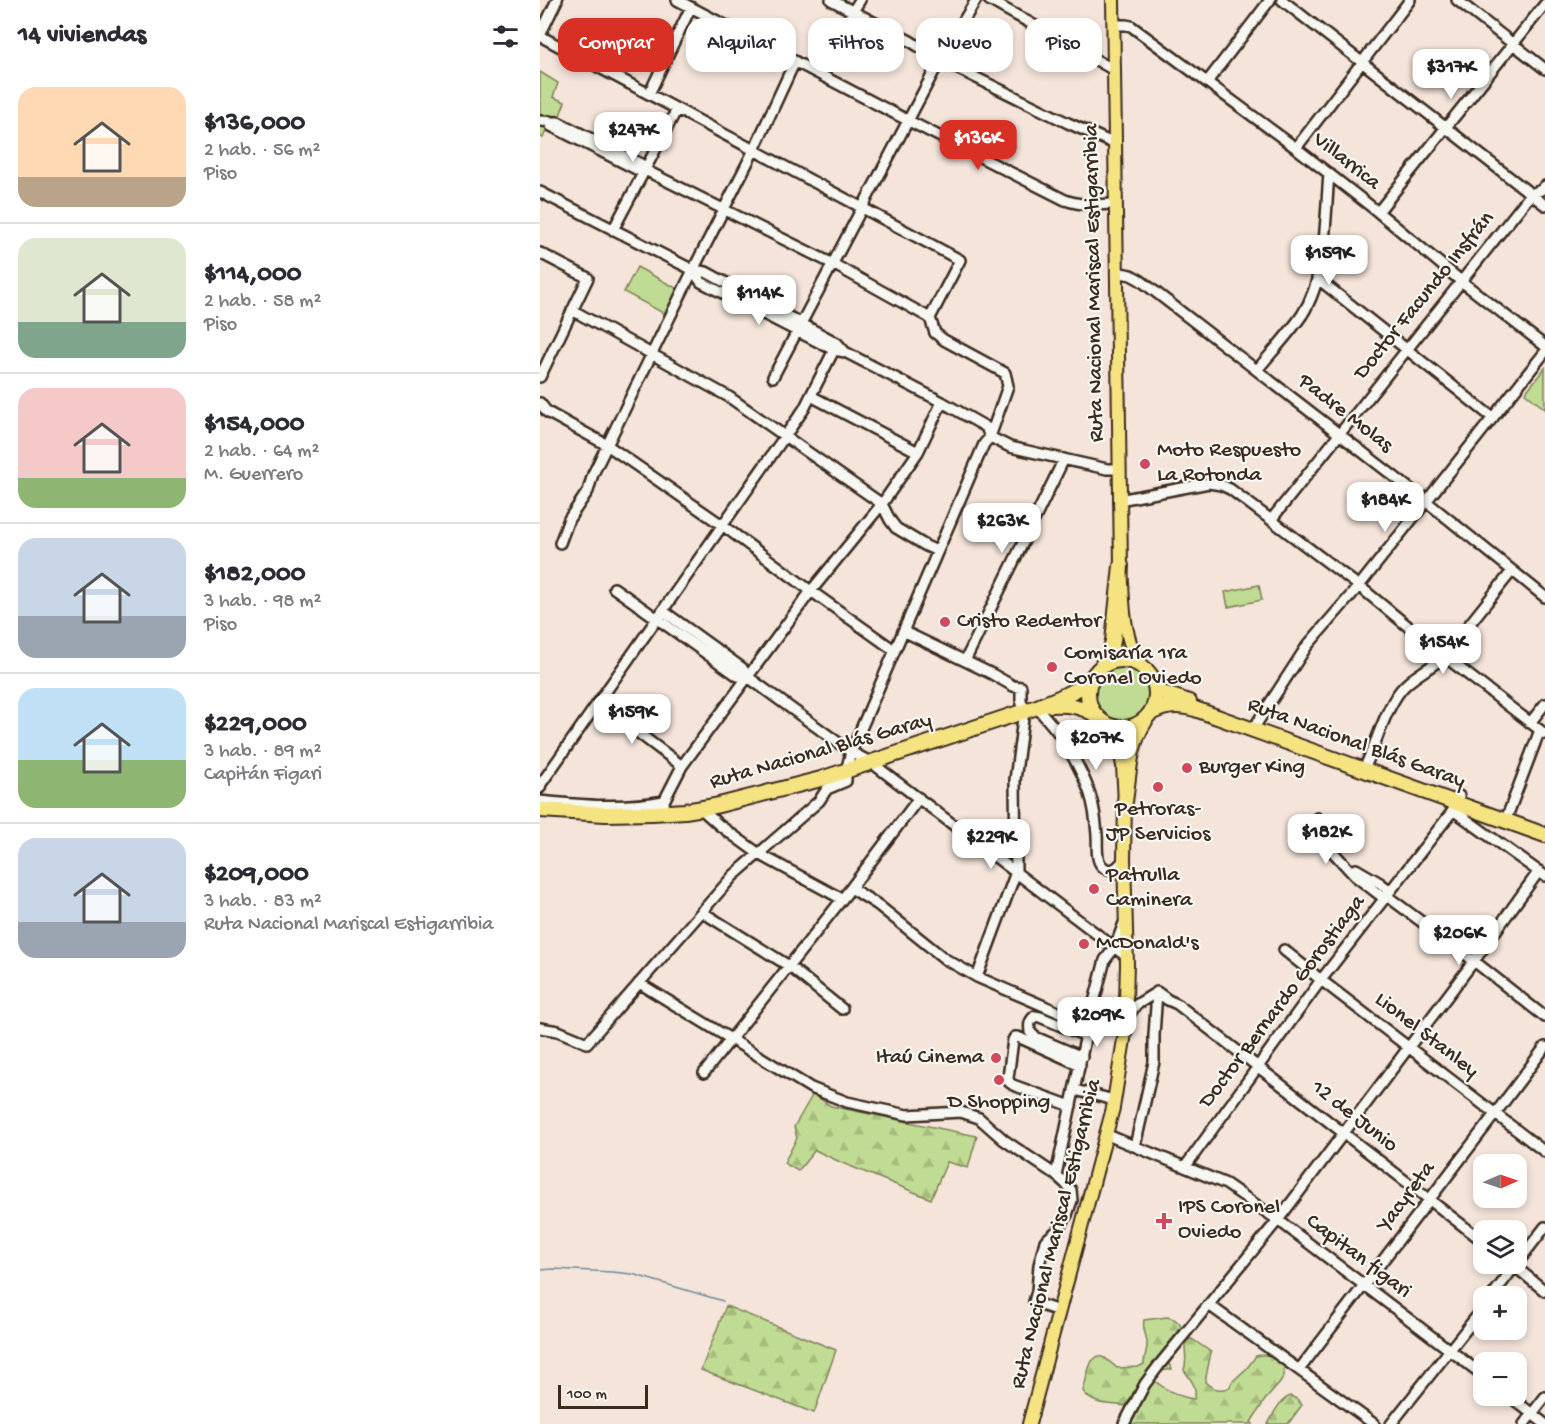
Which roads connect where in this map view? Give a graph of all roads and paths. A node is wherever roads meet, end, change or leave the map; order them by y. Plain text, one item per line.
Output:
1 (557, 0) edge
2 (677, 0) edge
3 (831, 0) edge
4 (860, 0) edge
5 (976, 0) edge
6 (990, 0) edge
7 (1113, 0) edge
8 (1270, 0) edge
9 (1282, 0) edge
10 (1410, 0) edge
11 (1457, 0) edge
12 (1545, 4) edge
13 (691, 7) junction
14 (853, 12) junction
15 (712, 18) edge
16 (849, 18) edge
17 (965, 18) edge
18 (1113, 25) junction
19 (540, 35) edge
20 (1514, 44) junction
21 (916, 45) edge
22 (1362, 62) junction
23 (1545, 69) edge
24 (1114, 70) junction
25 (790, 72) edge
26 (817, 72) edge
27 (934, 72) edge
28 (964, 72) edge
29 (1207, 82) junction
30 (649, 94) junction
31 (677, 109) junction
32 (545, 121) edge
33 (909, 121) junction
34 (1446, 128) junction
35 (1115, 144) junction
36 (1296, 148) junction
37 (754, 150) junction
38 (645, 170) junction
39 (1329, 174) junction
40 (1545, 186) edge
41 (540, 192) edge
42 (1531, 194) junction
43 (1115, 204) junction
44 (1545, 205) edge
45 (863, 208) junction
46 (724, 210) junction
47 (1378, 212) junction
48 (614, 230) junction
49 (540, 253) edge
50 (833, 264) junction
51 (693, 270) junction
52 (1116, 272) junction
53 (1317, 278) junction
54 (1461, 281) junction
55 (572, 310) junction
56 (930, 318) junction
57 (799, 327) junction
58 (1545, 346) edge
59 (1407, 349) junction
60 (834, 350) junction
61 (844, 352) junction
62 (1545, 352) edge
63 (652, 354) junction
64 (1257, 370) junction
65 (540, 377) edge
66 (773, 377) dead end
67 (811, 396) junction
68 (942, 402) junction
69 (540, 403) edge
70 (1493, 418) junction
71 (1339, 434) junction
72 (785, 436) junction
73 (990, 437) junction
74 (607, 445) junction
75 (918, 452) junction
76 (1064, 459) junction
77 (1119, 469) junction
78 (1119, 500) junction
79 (1427, 502) junction
80 (882, 504) junction
81 (1272, 520) junction
82 (722, 525) junction
83 (560, 543) dead end
84 (937, 551) junction
85 (1120, 566) junction
86 (1512, 571) junction
87 (1359, 586) junction
88 (614, 588) dead end
89 (811, 591) junction
90 (1545, 597) edge
91 (663, 611) junction
92 (657, 620) junction
93 (903, 632) junction
94 (894, 650) junction
95 (1444, 656) junction
96 (965, 661) junction
97 (1101, 667) junction
98 (1144, 668) junction
99 (748, 676) junction
100 (1091, 682) junction
101 (1156, 691) junction
102 (598, 703) junction
103 (1545, 704) edge
104 (1031, 709) junction
105 (1148, 716) junction
106 (1098, 717) junction
107 (1530, 723) junction
108 (1256, 727) junction
109 (1542, 732) edge
110 (851, 752) junction
111 (872, 763) junction
112 (682, 766) junction
113 (1365, 766) junction
114 (846, 771) junction
115 (540, 788) edge
116 (919, 798) junction
117 (540, 801) edge
118 (1125, 802) junction
119 (1457, 803) junction
120 (664, 806) junction
121 (700, 808) junction
122 (540, 810) edge
123 (1508, 814) junction
124 (1317, 818) dead end
125 (1545, 827) edge
126 (1545, 836) edge
127 (759, 854) junction
128 (1124, 859) junction
129 (1016, 872) junction
130 (1542, 873) edge
131 (851, 888) junction
132 (1387, 896) junction
133 (842, 899) junction
134 (702, 912) junction
135 (1126, 919) junction
136 (1114, 947) junction
137 (1284, 950) dead end
138 (1127, 957) junction
139 (1474, 961) junction
140 (789, 966) junction
141 (978, 977) junction
142 (1321, 980) junction
143 (639, 983) junction
144 (1157, 992) junction
145 (842, 1009) dead end
146 (1545, 1017) edge
147 (1126, 1019) junction
148 (1089, 1025) junction
149 (540, 1029) edge
150 (1086, 1036) junction
151 (731, 1040) junction
152 (1545, 1047) edge
153 (1408, 1048) junction
154 (1081, 1061) junction
155 (1257, 1066) junction
156 (704, 1073) dead end
157 (1075, 1090) junction
158 (1114, 1100) junction
159 (1071, 1106) junction
160 (1495, 1114) junction
161 (1106, 1134) junction
162 (1343, 1134) junction
163 (1135, 1146) junction
164 (1545, 1152) edge
165 (1185, 1167) junction
166 (1056, 1175) junction
167 (1429, 1199) junction
168 (1278, 1220) junction
169 (1545, 1227) edge
170 (1473, 1233) edge
171 (1527, 1248) edge
172 (1523, 1274) edge
173 (1364, 1286) junction
174 (1545, 1291) edge
175 (1209, 1305) junction
176 (1059, 1311) junction
177 (1473, 1321) edge
178 (1450, 1351) junction
179 (1473, 1368) edge
180 (1299, 1370) junction
181 (1545, 1397) edge
182 (1523, 1406) edge
183 (1532, 1413) junction
184 (1029, 1424) edge
185 (1124, 1424) edge
186 (1374, 1424) edge
187 (1391, 1424) edge
188 (1524, 1424) edge
189 (1545, 1424) edge

1 - 19 street
2 - 13 street
3 - 14 street
4 - 14 street
5 - 17 street
6 - 24 street
7 - 18 main road, Ruta Nacional Mariscal Estigarribia
8 - 29 street
9 - 22 street
10 - 22 street
11 - 20 street
12 - 20 street
13 - 15 street
13 - 30 street
14 - 16 street
14 - 21 street
18 - 24 main road, Ruta Nacional Mariscal Estigarribia
18 - 29 street, Villarrica
19 - 30 street
20 - 23 street
20 - 34 street
22 - 34 street
22 - 36 street
24 - 35 main road, Ruta Nacional Mariscal Estigarribia
25 - 37 street
26 - 33 street
27 - 33 street
28 - 35 street
29 - 36 street, Villarrica
30 - 31 street
31 - 37 street
31 - 38 street
32 - 38 street
33 - 43 street
33 - 45 street
34 - 42 street
34 - 47 street
35 - 43 main road, Ruta Nacional Mariscal Estigarribia
36 - 39 street, Villarrica
37 - 45 street
37 - 46 street
38 - 46 street
38 - 48 street
39 - 47 street, Villarrica
39 - 53 street
40 - 42 street, Doctor Facundo Insfrán
41 - 48 street
42 - 44 street
42 - 54 street, Doctor Facundo Insfrán
43 - 52 main road, Ruta Nacional Mariscal Estigarribia
45 - 50 street
45 - 56 street
46 - 50 street
46 - 51 street
47 - 54 street, Villarrica
48 - 51 street
49 - 55 street
50 - 56 street
50 - 57 street
51 - 57 street
51 - 63 street
52 - 64 street, Padre Molas
52 - 77 main road, Ruta Nacional Mariscal Estigarribia
53 - 59 street
53 - 64 street
54 - 58 street, Villarrica
54 - 59 street, Doctor Facundo Insfrán
55 - 63 street
55 - 65 street
56 - 73 street
57 - 60 street
57 - 61 street
57 - 66 street
59 - 70 street
59 - 71 street, Doctor Facundo Insfrán
60 - 61 street
60 - 67 street
61 - 68 street
62 - 70 street
63 - 72 street
63 - 74 street
64 - 71 street, Padre Molas
67 - 72 street
67 - 75 street
68 - 73 street
68 - 75 street
69 - 74 street
70 - 79 street
71 - 79 street, Padre Molas
71 - 81 street, Doctor Facundo Insfrán
72 - 80 street
72 - 82 street
73 - 76 street
73 - 84 street
74 - 82 street
74 - 83 street
75 - 80 street
76 - 77 street
76 - 96 street
77 - 78 main road, Ruta Nacional Mariscal Estigarribia
78 - 81 street
78 - 85 main road, Ruta Nacional Mariscal Estigarribia
79 - 86 street, Padre Molas
79 - 87 street
80 - 84 street
80 - 89 street
81 - 87 street
82 - 89 street
82 - 91 street
84 - 93 street
85 - 97 highway
85 - 98 main road, Ruta Nacional Mariscal Estigarribia
86 - 90 street, Padre Molas
86 - 95 street
87 - 95 street
87 - 108 street
88 - 92 street
89 - 94 street
89 - 99 street
91 - 92 street
91 - 99 street
92 - 99 street
92 - 102 street
93 - 94 street
93 - 96 street
94 - 110 street
95 - 107 street
95 - 113 street
96 - 104 street
97 - 98 highway
97 - 100 highway
98 - 101 highway
99 - 110 street
99 - 112 street
100 - 104 highway, Ruta Nacional Blás Garay
100 - 106 highway
101 - 105 highway
101 - 108 highway, Ruta Nacional Blás Garay
102 - 112 street
102 - 115 street
103 - 107 street
104 - 106 highway, Ruta Nacional Blás Garay
104 - 111 highway, Ruta Nacional Blás Garay
104 - 128 street
104 - 129 street
105 - 106 highway
105 - 108 highway, Ruta Nacional Blás Garay
105 - 118 highway
106 - 118 main road, Ruta Nacional Mariscal Estigarribia
107 - 109 street
108 - 113 highway, Ruta Nacional Blás Garay
109 - 123 street
110 - 111 street
110 - 114 street
111 - 114 highway, Ruta Nacional Blás Garay
111 - 116 street
112 - 120 street
113 - 119 highway, Ruta Nacional Blás Garay
114 - 121 highway, Ruta Nacional Blás Garay
114 - 127 street
116 - 129 street
116 - 131 street
117 - 120 street
118 - 128 main road, Ruta Nacional Mariscal Estigarribia
119 - 123 highway, Ruta Nacional Blás Garay
119 - 126 highway, Ruta Nacional Blás Garay
119 - 130 street
119 - 132 street, Doctor Bernardo Gorostiaga
120 - 121 highway, Ruta Nacional Blás Garay
120 - 122 highway, Ruta Nacional Blás Garay
121 - 127 street
123 - 125 highway, Ruta Nacional Blás Garay
124 - 132 street
127 - 133 street
127 - 134 street
128 - 135 main road, Ruta Nacional Mariscal Estigarribia
129 - 136 street
129 - 141 street
130 - 139 street
131 - 133 street
131 - 141 street
132 - 139 street
132 - 142 street, Doctor Bernardo Gorostiaga
133 - 140 street
134 - 140 street
134 - 143 street
135 - 136 street
135 - 138 main road, Ruta Nacional Mariscal Estigarribia
136 - 138 street
136 - 148 street
137 - 142 street, Lionel Stanley
138 - 147 main road, Ruta Nacional Mariscal Estigarribia
139 - 146 street
139 - 153 street
140 - 145 street
140 - 151 street
141 - 148 street
142 - 153 street, Lionel Stanley
142 - 155 street, Doctor Bernardo Gorostiaga
143 - 149 street
143 - 151 street
144 - 147 street
144 - 155 street, 12 de Junio
144 - 163 street
147 - 158 main road, Ruta Nacional Mariscal Estigarribia
148 - 150 street
150 - 154 street
150 - 154 street
151 - 156 street
151 - 166 street
152 - 160 street, Yacyreta
153 - 160 street, Lionel Stanley
153 - 162 street
154 - 157 street
154 - 159 street
155 - 162 street, 12 de Junio
155 - 165 street, Doctor Bernardo Gorostiaga
157 - 158 street
157 - 159 street
158 - 161 main road, Ruta Nacional Mariscal Estigarribia
159 - 166 street
160 - 164 street, Lionel Stanley
160 - 167 street, Yacyreta
161 - 163 street, Capitan figari
161 - 176 main road, Ruta Nacional Mariscal Estigarribia
162 - 167 street, 12 de Junio
162 - 168 street
163 - 165 street, Capitan figari
165 - 168 street, Capitan figari
166 - 176 street
167 - 170 street, 12 de Junio
167 - 173 street, Yacyreta
168 - 173 street, Capitan figari
168 - 175 street
169 - 171 street
172 - 174 street
173 - 178 street, Capitan figari
173 - 180 street, Yacyreta
175 - 180 street
175 - 185 street
176 - 184 main road, Ruta Nacional Mariscal Estigarribia
177 - 178 street
178 - 179 street, Capitan figari
178 - 187 street
180 - 186 street
181 - 183 street
182 - 183 street
183 - 188 street
183 - 189 street

